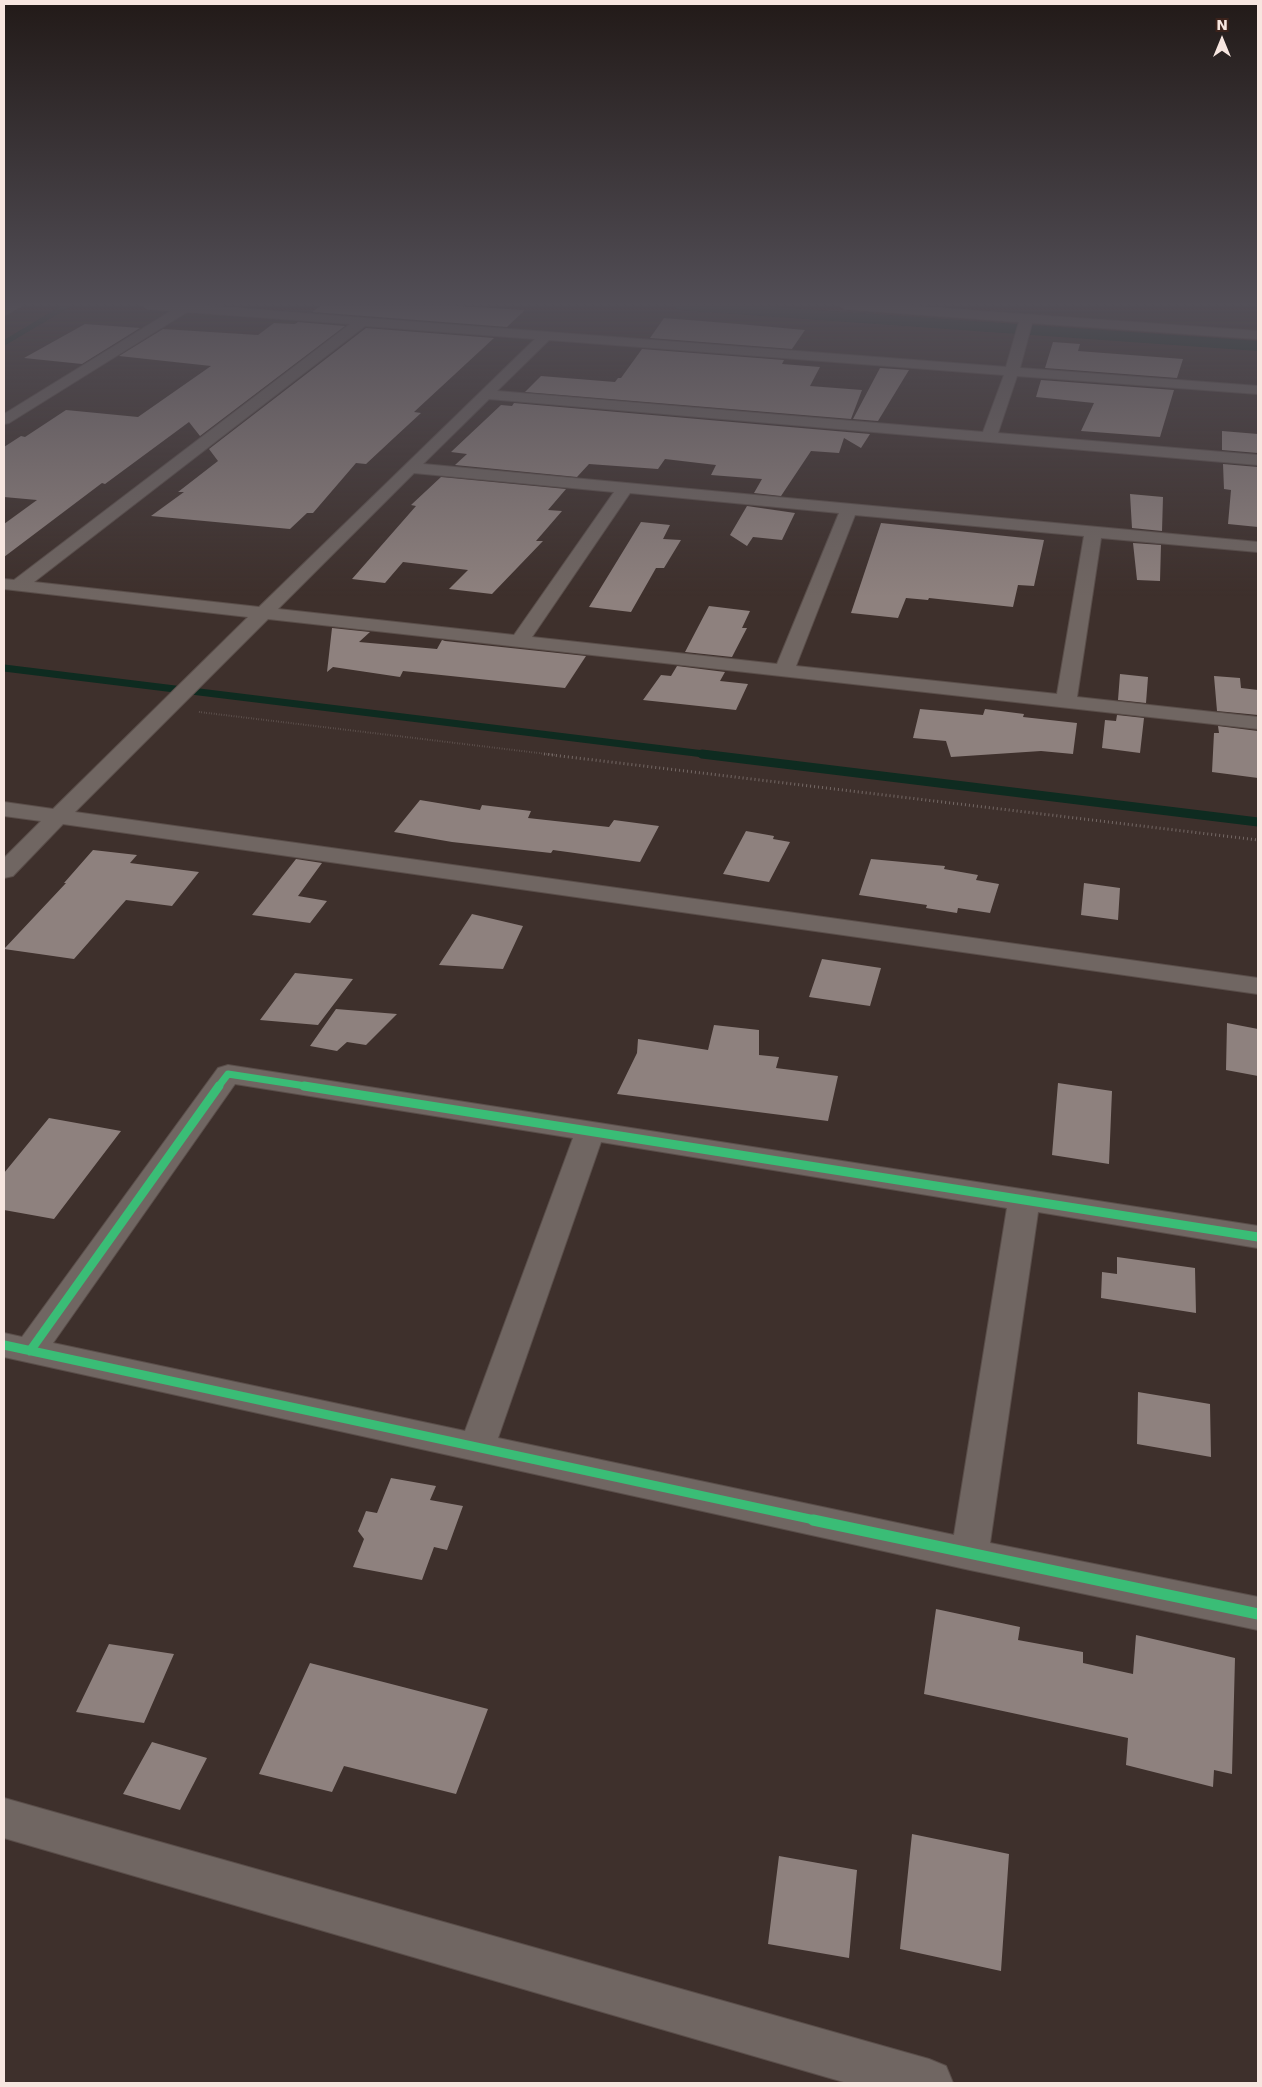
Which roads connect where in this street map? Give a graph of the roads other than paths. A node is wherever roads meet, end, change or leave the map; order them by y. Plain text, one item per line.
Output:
1 (32, 402) edge
2 (254, 402) edge
3 (476, 402) edge
4 (586, 402) edge
5 (1001, 402) edge
6 (4, 420) edge
7 (989, 436) junction
8 (1258, 460) edge
9 (410, 468) junction
10 (625, 488) junction
11 (849, 509) junction
12 (1093, 532) junction
13 (1258, 548) edge
14 (11, 585) edge
15 (263, 612) junction
16 (519, 641) junction
17 (784, 670) junction
18 (1066, 701) junction
19 (1258, 723) edge
20 (4, 809) edge
21 (59, 816) junction
22 (4, 871) edge
23 (1258, 986) edge
24 (590, 1132) junction
25 (1024, 1200) junction
26 (1258, 1237) edge
27 (17, 1348) edge
28 (477, 1447) junction
29 (970, 1554) junction
30 (1258, 1614) edge
31 (4, 1818) edge
32 (929, 2083) edge

1 - 6 street
2 - 14 street
3 - 9 street
4 - 7 street
5 - 7 street
7 - 8 street
9 - 10 street
9 - 15 street
10 - 11 street
10 - 16 street
11 - 12 street
11 - 17 street
12 - 13 street
12 - 18 street
14 - 15 street
15 - 16 street
15 - 21 street
16 - 17 street
17 - 18 street
18 - 19 street
20 - 21 street
21 - 22 street
21 - 23 street
24 - 25 street
24 - 27 street
24 - 28 street
25 - 26 street
25 - 29 street
27 - 28 street
28 - 29 street
29 - 30 street
31 - 32 street

